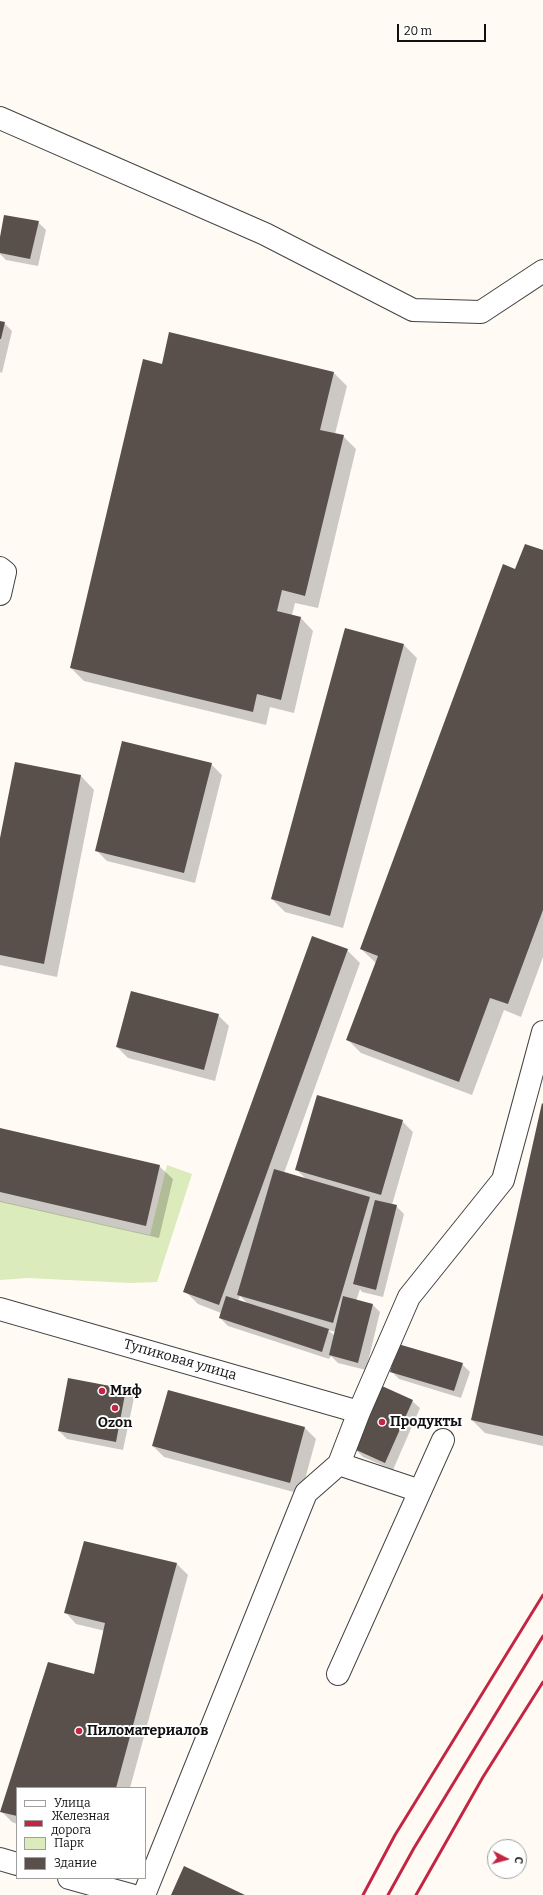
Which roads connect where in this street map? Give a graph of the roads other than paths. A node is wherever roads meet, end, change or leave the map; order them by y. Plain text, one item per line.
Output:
1 (0, 118) edge
2 (543, 271) edge
3 (0, 568) edge
4 (0, 594) edge
5 (543, 1032) edge
6 (0, 1309) edge
7 (359, 1412) junction
8 (443, 1440) dead end
9 (339, 1464) junction
10 (420, 1491) junction
11 (338, 1674) dead end
12 (0, 1859) edge
13 (16, 1864) edge
14 (73, 1879) edge
15 (131, 1895) edge
16 (144, 1895) edge

1 - 2 street
3 - 4 street
5 - 7 street
6 - 7 street, Тупиковая улица
7 - 9 street
8 - 10 street
9 - 10 street
9 - 16 street
10 - 11 street
12 - 13 street
14 - 15 street

